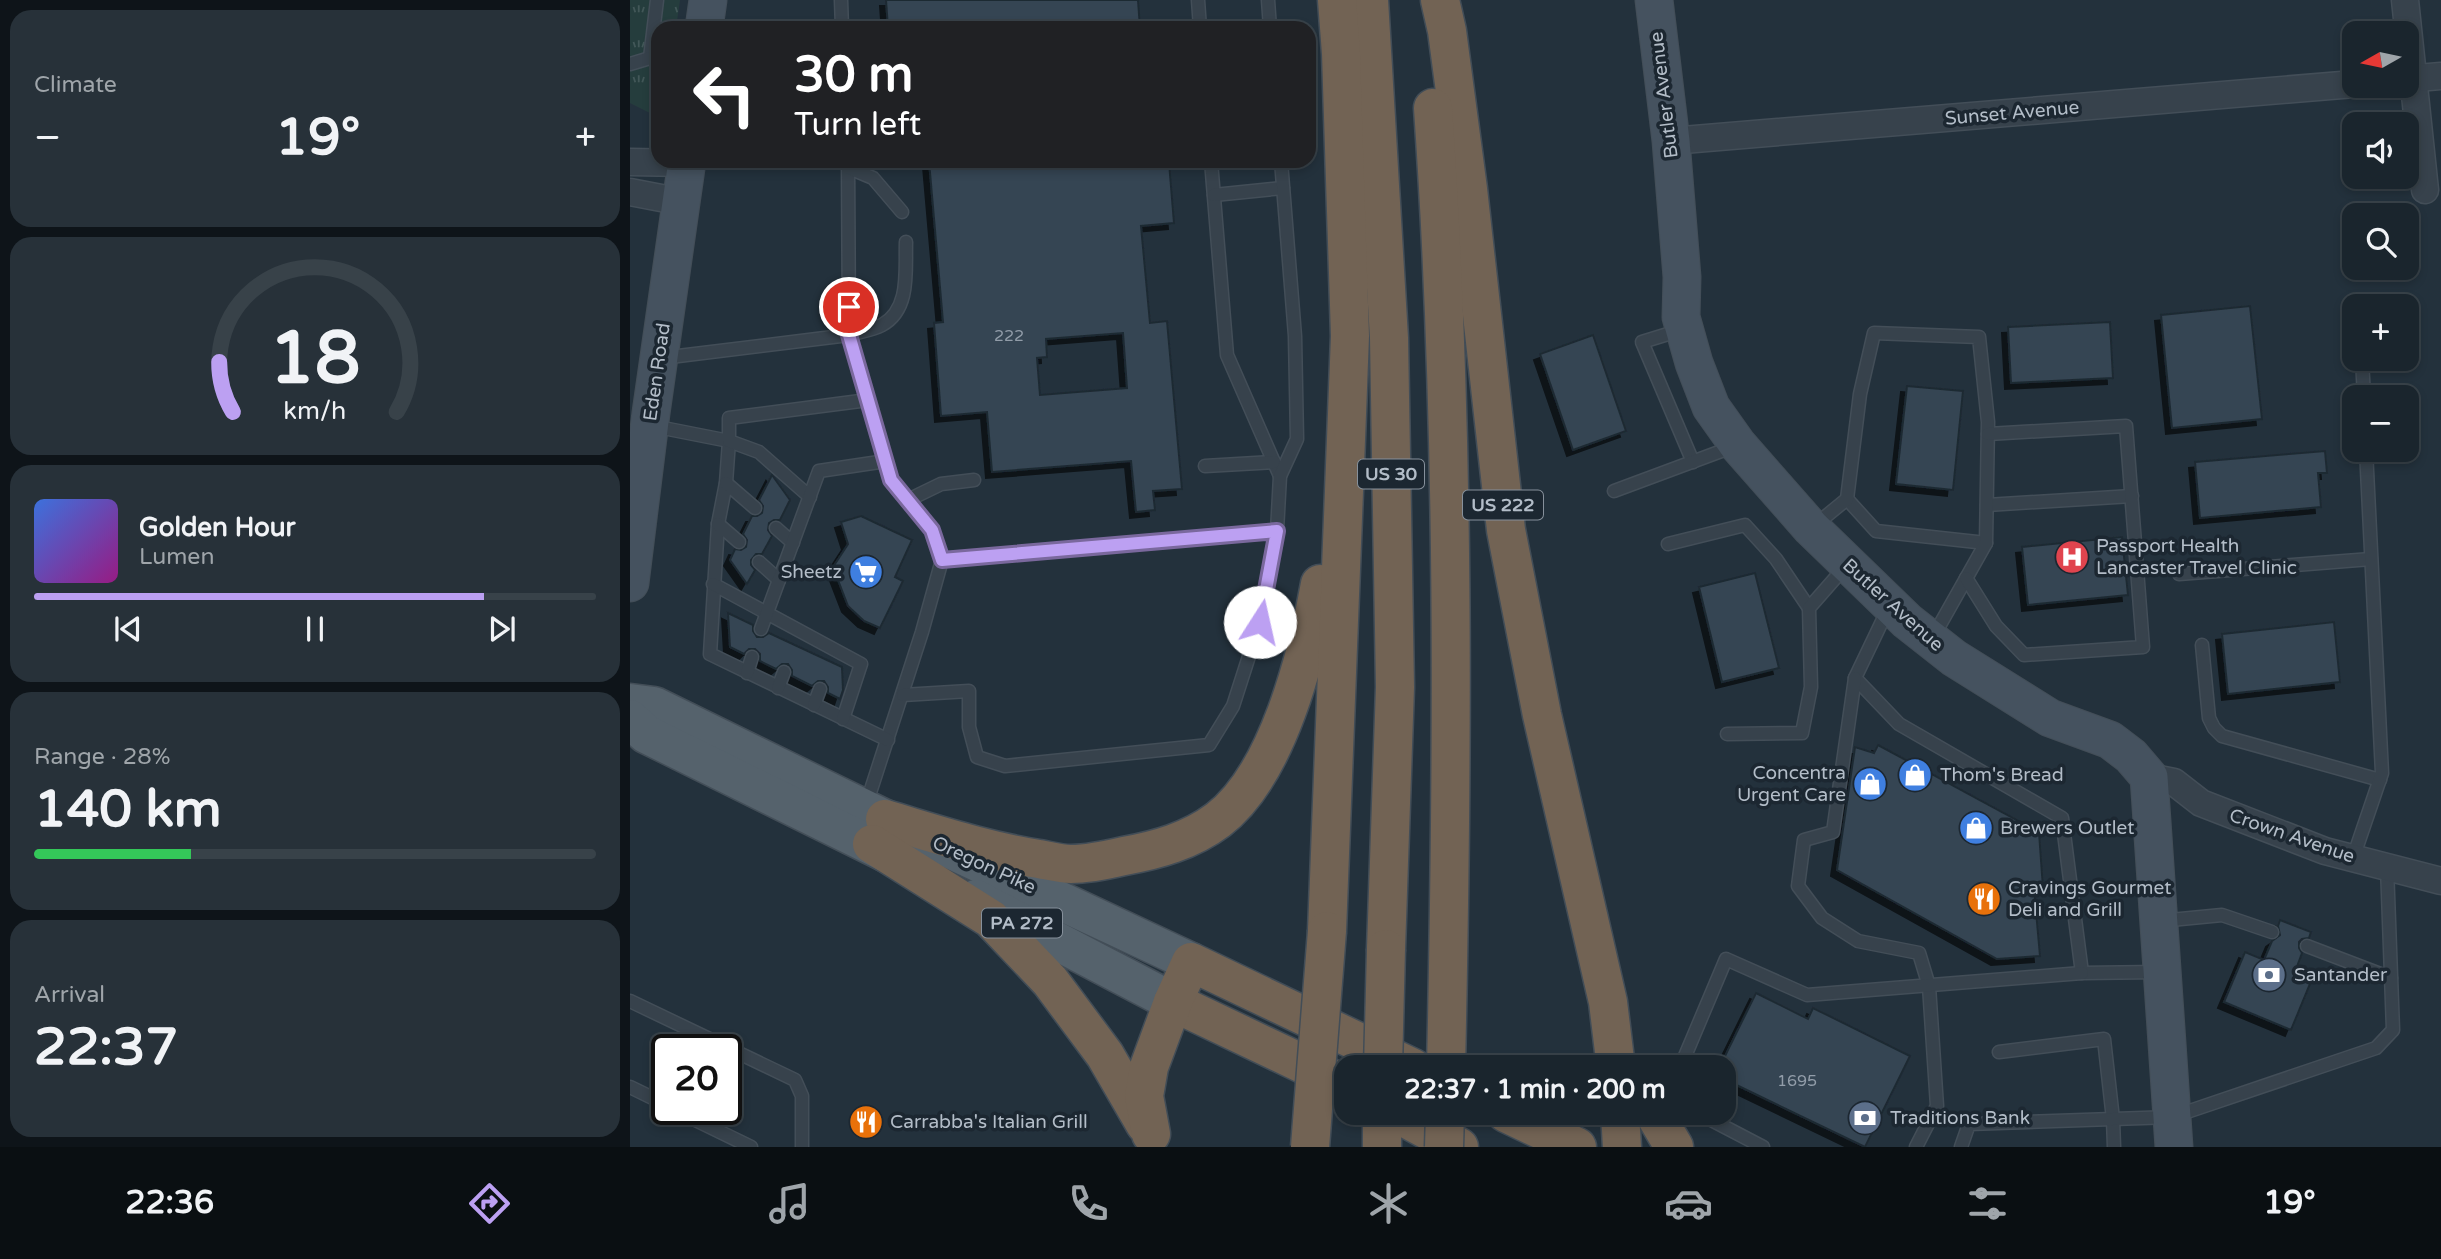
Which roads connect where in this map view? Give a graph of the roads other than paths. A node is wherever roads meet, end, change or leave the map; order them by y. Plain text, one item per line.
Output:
1 (657, 0) edge
2 (708, 0) edge
3 (841, 0) edge
4 (1198, 0) edge
5 (1268, 0) edge
6 (1337, 0) edge
7 (1369, 0) edge
8 (1425, 0) edge
9 (1440, 0) edge
10 (1654, 0) edge
11 (2405, 0) edge
12 (656, 21) edge
13 (705, 21) edge
14 (842, 21) edge
15 (1200, 21) edge
16 (1270, 21) edge
17 (2406, 21) edge
18 (651, 60) edge
19 (630, 64) edge
20 (2441, 76) edge
21 (2419, 78) edge
22 (2342, 85) edge
23 (2413, 98) edge
24 (1671, 141) junction
25 (630, 162) edge
26 (651, 162) edge
27 (686, 168) edge
28 (848, 168) edge
29 (854, 168) edge
30 (1212, 168) edge
31 (1282, 168) edge
32 (1283, 188) junction
33 (2426, 190) dead end
34 (630, 192) edge
35 (1214, 195) junction
36 (682, 202) junction
37 (902, 212) dead end
38 (906, 242) dead end
39 (1684, 328) junction
40 (849, 335) junction
41 (1350, 336) junction
42 (659, 358) junction
43 (868, 400) junction
44 (649, 425) junction
45 (1988, 434) junction
46 (729, 441) junction
47 (1738, 445) junction
48 (886, 461) junction
49 (1274, 462) junction
50 (1693, 462) junction
51 (2367, 462) edge
52 (1205, 466) dead end
53 (1280, 476) junction
54 (974, 480) dead end
55 (726, 482) junction
56 (1614, 491) dead end
57 (2132, 496) junction
58 (810, 497) junction
59 (1847, 499) junction
60 (908, 500) junction
61 (1987, 505) junction
62 (755, 508) dead end
63 (719, 524) junction
64 (776, 528) dead end
65 (1811, 528) junction
66 (1277, 531) junction
67 (738, 542) dead end
68 (793, 543) junction
69 (1986, 543) junction
70 (1668, 544) dead end
71 (2371, 559) junction
72 (942, 560) junction
73 (759, 562) dead end
74 (1847, 564) junction
75 (2179, 574) dead end
76 (1966, 578) junction
77 (779, 580) junction
78 (630, 583) edge
79 (713, 584) junction
80 (1890, 605) junction
81 (1809, 608) junction
82 (766, 612) junction
83 (761, 629) dead end
84 (798, 629) junction
85 (1931, 640) junction
86 (793, 644) dead end
87 (2202, 645) dead end
88 (752, 657) dead end
89 (784, 672) dead end
90 (747, 673) junction
91 (1855, 678) junction
92 (778, 688) junction
93 (820, 689) dead end
94 (903, 695) junction
95 (630, 703) edge
96 (814, 705) junction
97 (630, 719) edge
98 (843, 719) junction
99 (1727, 734) dead end
100 (888, 740) junction
101 (2149, 777) junction
102 (2380, 780) junction
103 (874, 824) junction
104 (2353, 858) junction
105 (2387, 867) junction
106 (2441, 881) edge
107 (2158, 921) junction
108 (2272, 932) dead end
109 (2307, 946) dead end
110 (1191, 962) junction
111 (2162, 971) junction
112 (2082, 973) junction
113 (2391, 978) junction
114 (1929, 986) junction
115 (630, 1001) edge
116 (1173, 1002) junction
117 (1608, 1002) junction
118 (1999, 1052) dead end
119 (1383, 1055) edge
120 (1386, 1055) edge
121 (1446, 1055) edge
122 (1614, 1055) edge
123 (1626, 1055) edge
124 (1686, 1055) edge
125 (1334, 1080) edge
126 (630, 1087) edge
127 (651, 1097) edge
128 (2113, 1119) junction
129 (706, 1125) edge
130 (1382, 1125) edge
131 (1419, 1125) edge
132 (1445, 1125) edge
133 (1531, 1125) edge
134 (1621, 1125) edge
135 (1661, 1125) edge
136 (1721, 1125) edge
137 (2173, 1132) edge
138 (1154, 1140) edge
139 (751, 1147) edge
140 (802, 1147) edge
141 (1310, 1147) edge
142 (1381, 1147) edge
143 (1444, 1147) edge
144 (1460, 1147) edge
145 (1577, 1147) edge
146 (1622, 1147) edge
147 (1674, 1147) edge
148 (1763, 1147) edge
149 (1916, 1147) edge
150 (1961, 1147) edge
151 (2114, 1147) edge

1 - 12 lane
2 - 13 street
3 - 14 lane
4 - 15 lane
5 - 16 lane
6 - 41 highway
7 - 119 highway, US 30, bridge
8 - 121 highway, US 30
9 - 117 highway, US 222
10 - 24 street, Butler Avenue
11 - 17 street
18 - 19 lane
20 - 21 street
22 - 24 street, Sunset Avenue
23 - 33 street
24 - 39 street, Butler Avenue
25 - 26 street
27 - 36 street, Eden Road
28 - 40 lane
29 - 37 lane
30 - 35 lane
31 - 32 lane
32 - 35 lane
32 - 53 lane
34 - 36 street
35 - 49 lane
36 - 42 street, Eden Road
38 - 40 lane
39 - 47 street, Butler Avenue
39 - 50 lane
40 - 42 lane
40 - 43 lane
41 - 103 highway
41 - 141 highway, bridge
42 - 44 street, Eden Road
43 - 46 lane
43 - 48 lane
44 - 46 lane
44 - 78 street, Eden Road
45 - 57 lane
45 - 59 lane
45 - 61 lane
46 - 55 lane
46 - 58 lane
47 - 50 lane
47 - 65 street, Butler Avenue
48 - 58 lane
48 - 60 lane
49 - 52 lane
49 - 53 lane
50 - 56 lane
51 - 71 lane
53 - 66 lane
54 - 60 lane
55 - 62 lane
55 - 63 lane
57 - 61 lane
57 - 76 lane
58 - 68 lane
59 - 65 lane
59 - 69 lane
60 - 72 lane
61 - 69 lane
63 - 67 lane
63 - 79 lane
64 - 68 lane
65 - 74 street, Butler Avenue
66 - 72 lane
66 - 94 lane
68 - 77 lane
69 - 76 lane
70 - 81 lane
71 - 75 lane
71 - 102 lane
72 - 94 lane
73 - 77 lane
74 - 80 street, Butler Avenue
74 - 81 lane
76 - 85 lane
77 - 82 lane
79 - 82 lane
79 - 90 lane
80 - 85 street, Butler Avenue
80 - 91 lane
81 - 99 lane
82 - 83 lane
82 - 84 lane
84 - 86 lane
84 - 98 lane
85 - 101 street, Butler Avenue
87 - 102 lane
88 - 90 lane
89 - 92 lane
90 - 92 lane
91 - 112 lane
91 - 114 lane
92 - 96 lane
93 - 96 lane
94 - 100 lane
95 - 103 main road, Oregon Pike / PA 272
96 - 98 lane
97 - 103 main road, Oregon Pike / PA 272
98 - 100 lane
100 - 103 lane
101 - 104 street, Crown Avenue
101 - 107 street
102 - 104 lane
103 - 110 main road, Oregon Pike / PA 272
103 - 116 main road, Oregon Pike / PA 272
103 - 138 highway
104 - 105 street, Crown Avenue
105 - 106 street, Crown Avenue
105 - 113 lane
107 - 108 lane
107 - 111 street
109 - 113 lane
110 - 116 highway
110 - 120 highway, Oregon Pike / PA 272
111 - 112 lane
111 - 137 street
112 - 114 lane
113 - 137 lane
114 - 124 lane
114 - 149 lane
115 - 140 lane
116 - 125 highway, Oregon Pike / PA 272
116 - 138 highway
117 - 122 highway
117 - 123 highway, US 222
118 - 128 lane
126 - 127 lane
128 - 137 lane
128 - 150 lane
128 - 151 lane
129 - 139 lane
130 - 142 highway
131 - 144 highway
132 - 143 highway, bridge
133 - 145 highway
134 - 146 highway
135 - 147 highway
136 - 148 lane

